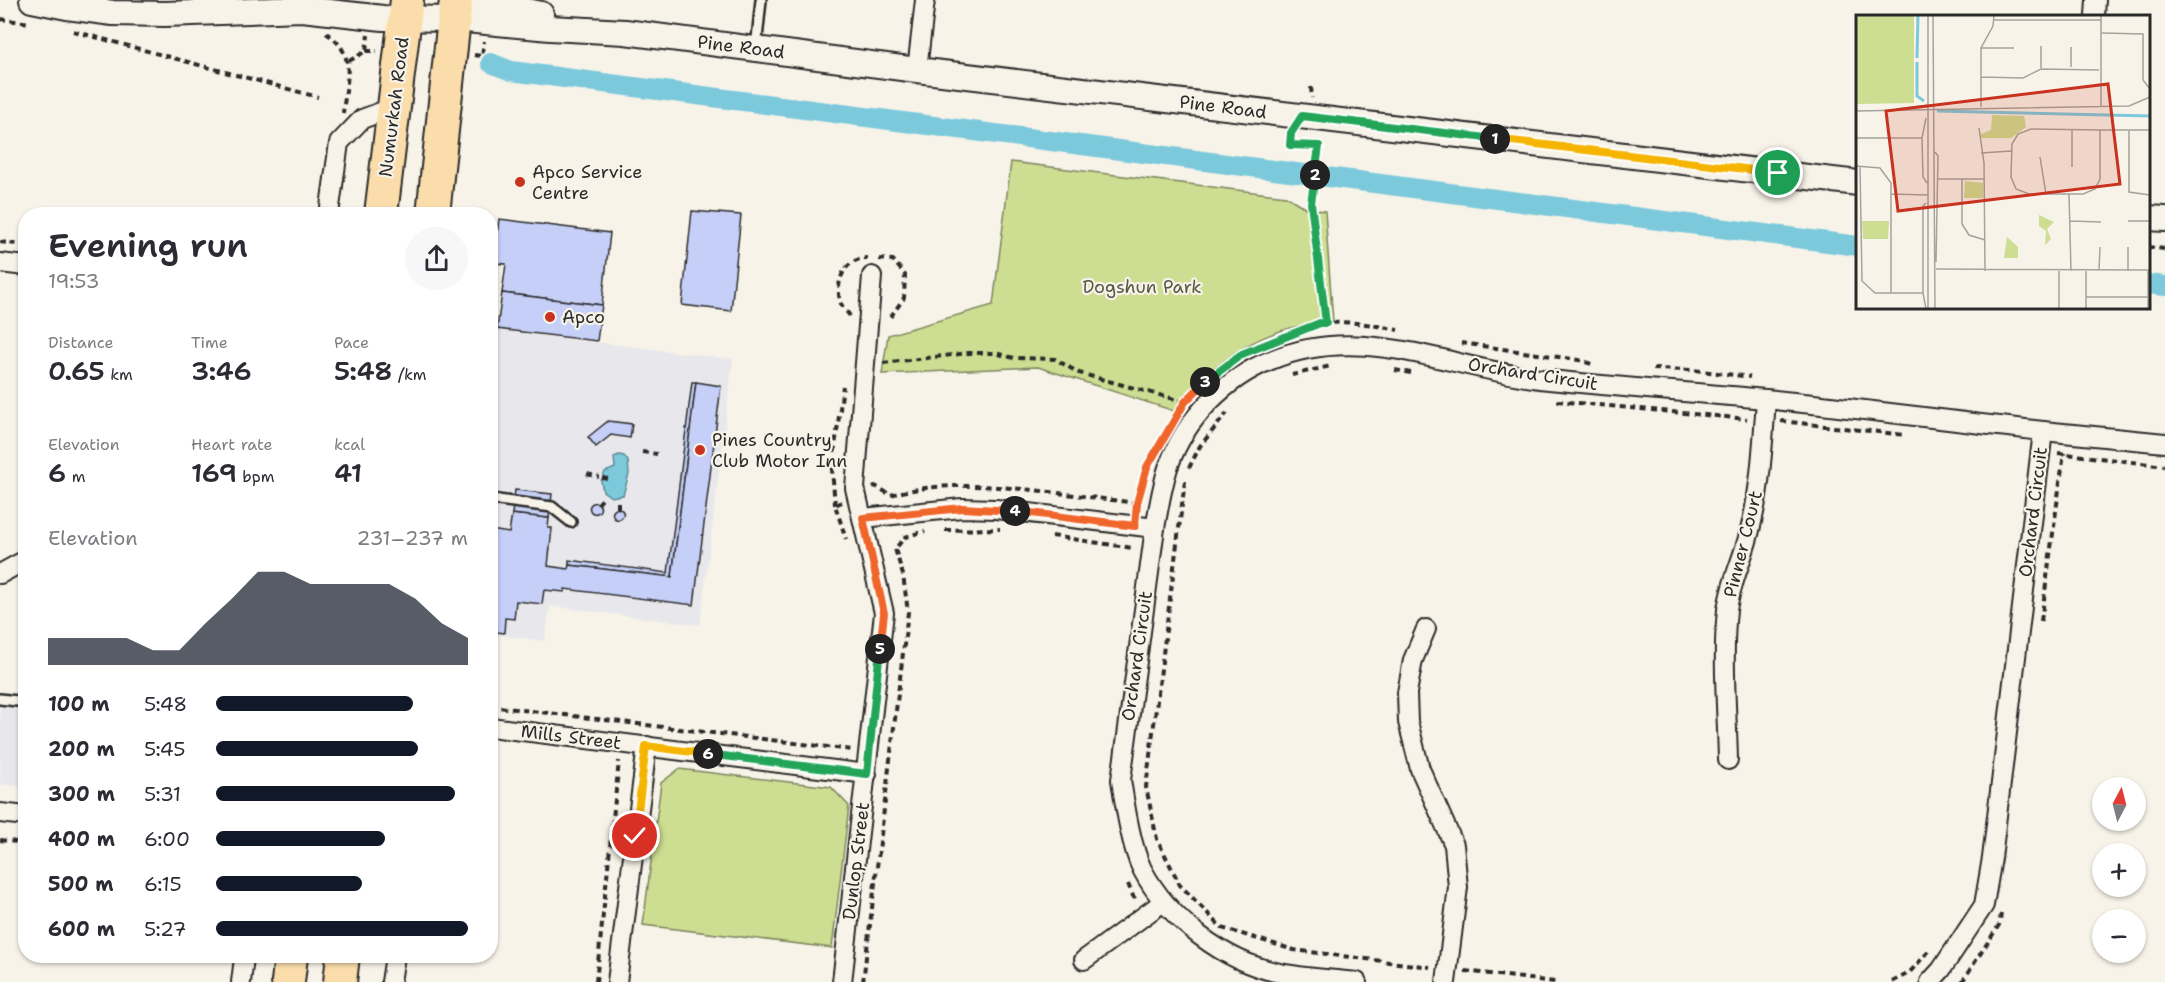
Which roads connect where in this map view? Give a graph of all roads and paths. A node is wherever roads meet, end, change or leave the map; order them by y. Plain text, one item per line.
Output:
1 (761, 0) edge
2 (925, 0) edge
3 (2097, 0) edge
4 (302, 4) edge
5 (456, 6) edge
6 (406, 10) edge
7 (32, 12) edge
8 (2095, 15) edge
9 (0, 19) edge
10 (65, 29) dead end
11 (756, 49) junction
12 (917, 70) junction
13 (1311, 87) dead end
14 (318, 97) dead end
15 (394, 107) junction
16 (1302, 116) junction
17 (339, 143) junction
18 (1856, 183) edge
19 (330, 207) edge
20 (382, 207) edge
21 (434, 207) edge
22 (2150, 218) edge
23 (2165, 219) edge
24 (0, 242) edge
25 (18, 244) edge
26 (2150, 247) edge
27 (2165, 249) edge
28 (0, 263) edge
29 (18, 265) edge
30 (872, 276) dead end
31 (1326, 323) junction
32 (1403, 331) dead end
33 (1298, 332) dead end
34 (1450, 340) dead end
35 (1329, 345) junction
36 (883, 363) dead end
37 (1338, 365) dead end
38 (1598, 365) dead end
39 (1387, 369) dead end
40 (1651, 369) dead end
41 (1422, 375) dead end
42 (1282, 378) dead end
43 (1752, 378) dead end
44 (1190, 395) dead end
45 (1766, 399) junction
46 (1551, 400) dead end
47 (1185, 402) junction
48 (1232, 408) dead end
49 (1179, 411) dead end
50 (1198, 416) junction
51 (1765, 420) junction
52 (1212, 431) junction
53 (2043, 431) junction
54 (1907, 436) dead end
55 (2165, 443) edge
56 (2041, 451) junction
57 (642, 452) dead end
58 (657, 454) dead end
59 (1152, 458) dead end
60 (2165, 466) edge
61 (586, 474) dead end
62 (608, 479) dead end
63 (857, 495) junction
64 (891, 495) dead end
65 (604, 496) dead end
66 (498, 500) edge
67 (618, 500) dead end
68 (598, 504) dead end
69 (618, 508) dead end
70 (863, 518) junction
71 (572, 522) dead end
72 (1135, 526) junction
73 (1155, 528) junction
74 (1006, 529) dead end
75 (930, 530) dead end
76 (941, 530) dead end
77 (1041, 534) dead end
78 (849, 548) dead end
79 (18, 563) edge
80 (0, 574) edge
81 (1426, 629) dead end
82 (0, 699) edge
83 (18, 701) edge
84 (498, 707) edge
85 (498, 728) edge
86 (855, 739) dead end
87 (646, 746) junction
88 (854, 750) junction
89 (1728, 760) dead end
90 (620, 761) dead end
91 (859, 773) junction
92 (0, 813) edge
93 (18, 815) edge
94 (0, 840) edge
95 (18, 842) edge
96 (1126, 878) dead end
97 (1156, 908) junction
98 (1932, 948) dead end
99 (1084, 960) dead end
100 (243, 963) edge
101 (290, 963) edge
102 (342, 963) edge
103 (394, 963) edge
104 (1447, 975) edge
105 (241, 982) edge
106 (288, 982) edge
107 (340, 982) edge
108 (391, 982) edge
109 (596, 982) edge
110 (617, 982) edge
111 (842, 982) edge
112 (863, 982) edge
113 (1357, 982) edge
114 (1555, 982) edge
115 (1892, 982) edge
116 (1930, 982) edge

1 - 11 lane
2 - 12 street
3 - 8 street
4 - 6 street, Pine Road
4 - 7 street, Pine Road
4 - 17 path
5 - 6 street, Pine Road
5 - 11 street, Pine Road
5 - 21 highway
6 - 15 highway, Numurkah Road
7 - 9 path
10 - 14 path
11 - 12 street, Pine Road
12 - 16 street, Pine Road
13 - 16 path
15 - 17 street
15 - 20 highway, Numurkah Road
16 - 18 street, Pine Road
16 - 31 path
17 - 19 street
22 - 23 street
24 - 25 path
26 - 27 path
28 - 29 street
30 - 63 street, Dunlop Street
31 - 32 path
31 - 33 path
31 - 35 path
34 - 38 path
35 - 45 street, Orchard Circuit
35 - 50 street, Orchard Circuit
36 - 47 path
37 - 42 path
39 - 41 path
40 - 43 path
44 - 47 path
45 - 51 street, Pinner Court
45 - 53 street, Orchard Circuit
46 - 51 path
47 - 49 path
47 - 50 path
48 - 52 path
50 - 52 path
50 - 73 street, Orchard Circuit
51 - 54 path
51 - 89 street, Pinner Court
52 - 104 path
53 - 55 street
53 - 56 street, Orchard Circuit
56 - 60 path
56 - 116 street, Orchard Circuit
57 - 58 path
59 - 72 path
61 - 62 path
63 - 64 path
63 - 70 street, Dunlop Street
63 - 78 path
65 - 68 path
66 - 71 lane
67 - 69 path
70 - 72 street
70 - 91 street, Dunlop Street
72 - 73 street
72 - 77 path
73 - 97 street, Orchard Circuit
74 - 76 path
75 - 112 path
79 - 80 street
81 - 104 street
82 - 83 lane
84 - 88 path
85 - 87 street, Mills Street
86 - 88 path
87 - 91 street, Mills Street
87 - 110 street
88 - 91 path
90 - 109 path
91 - 111 street, Dunlop Street
92 - 93 street
94 - 95 path
96 - 97 path
97 - 99 street
97 - 113 street, Orchard Circuit
98 - 115 path
100 - 105 street
101 - 106 highway
102 - 107 highway
103 - 108 street
104 - 114 path

